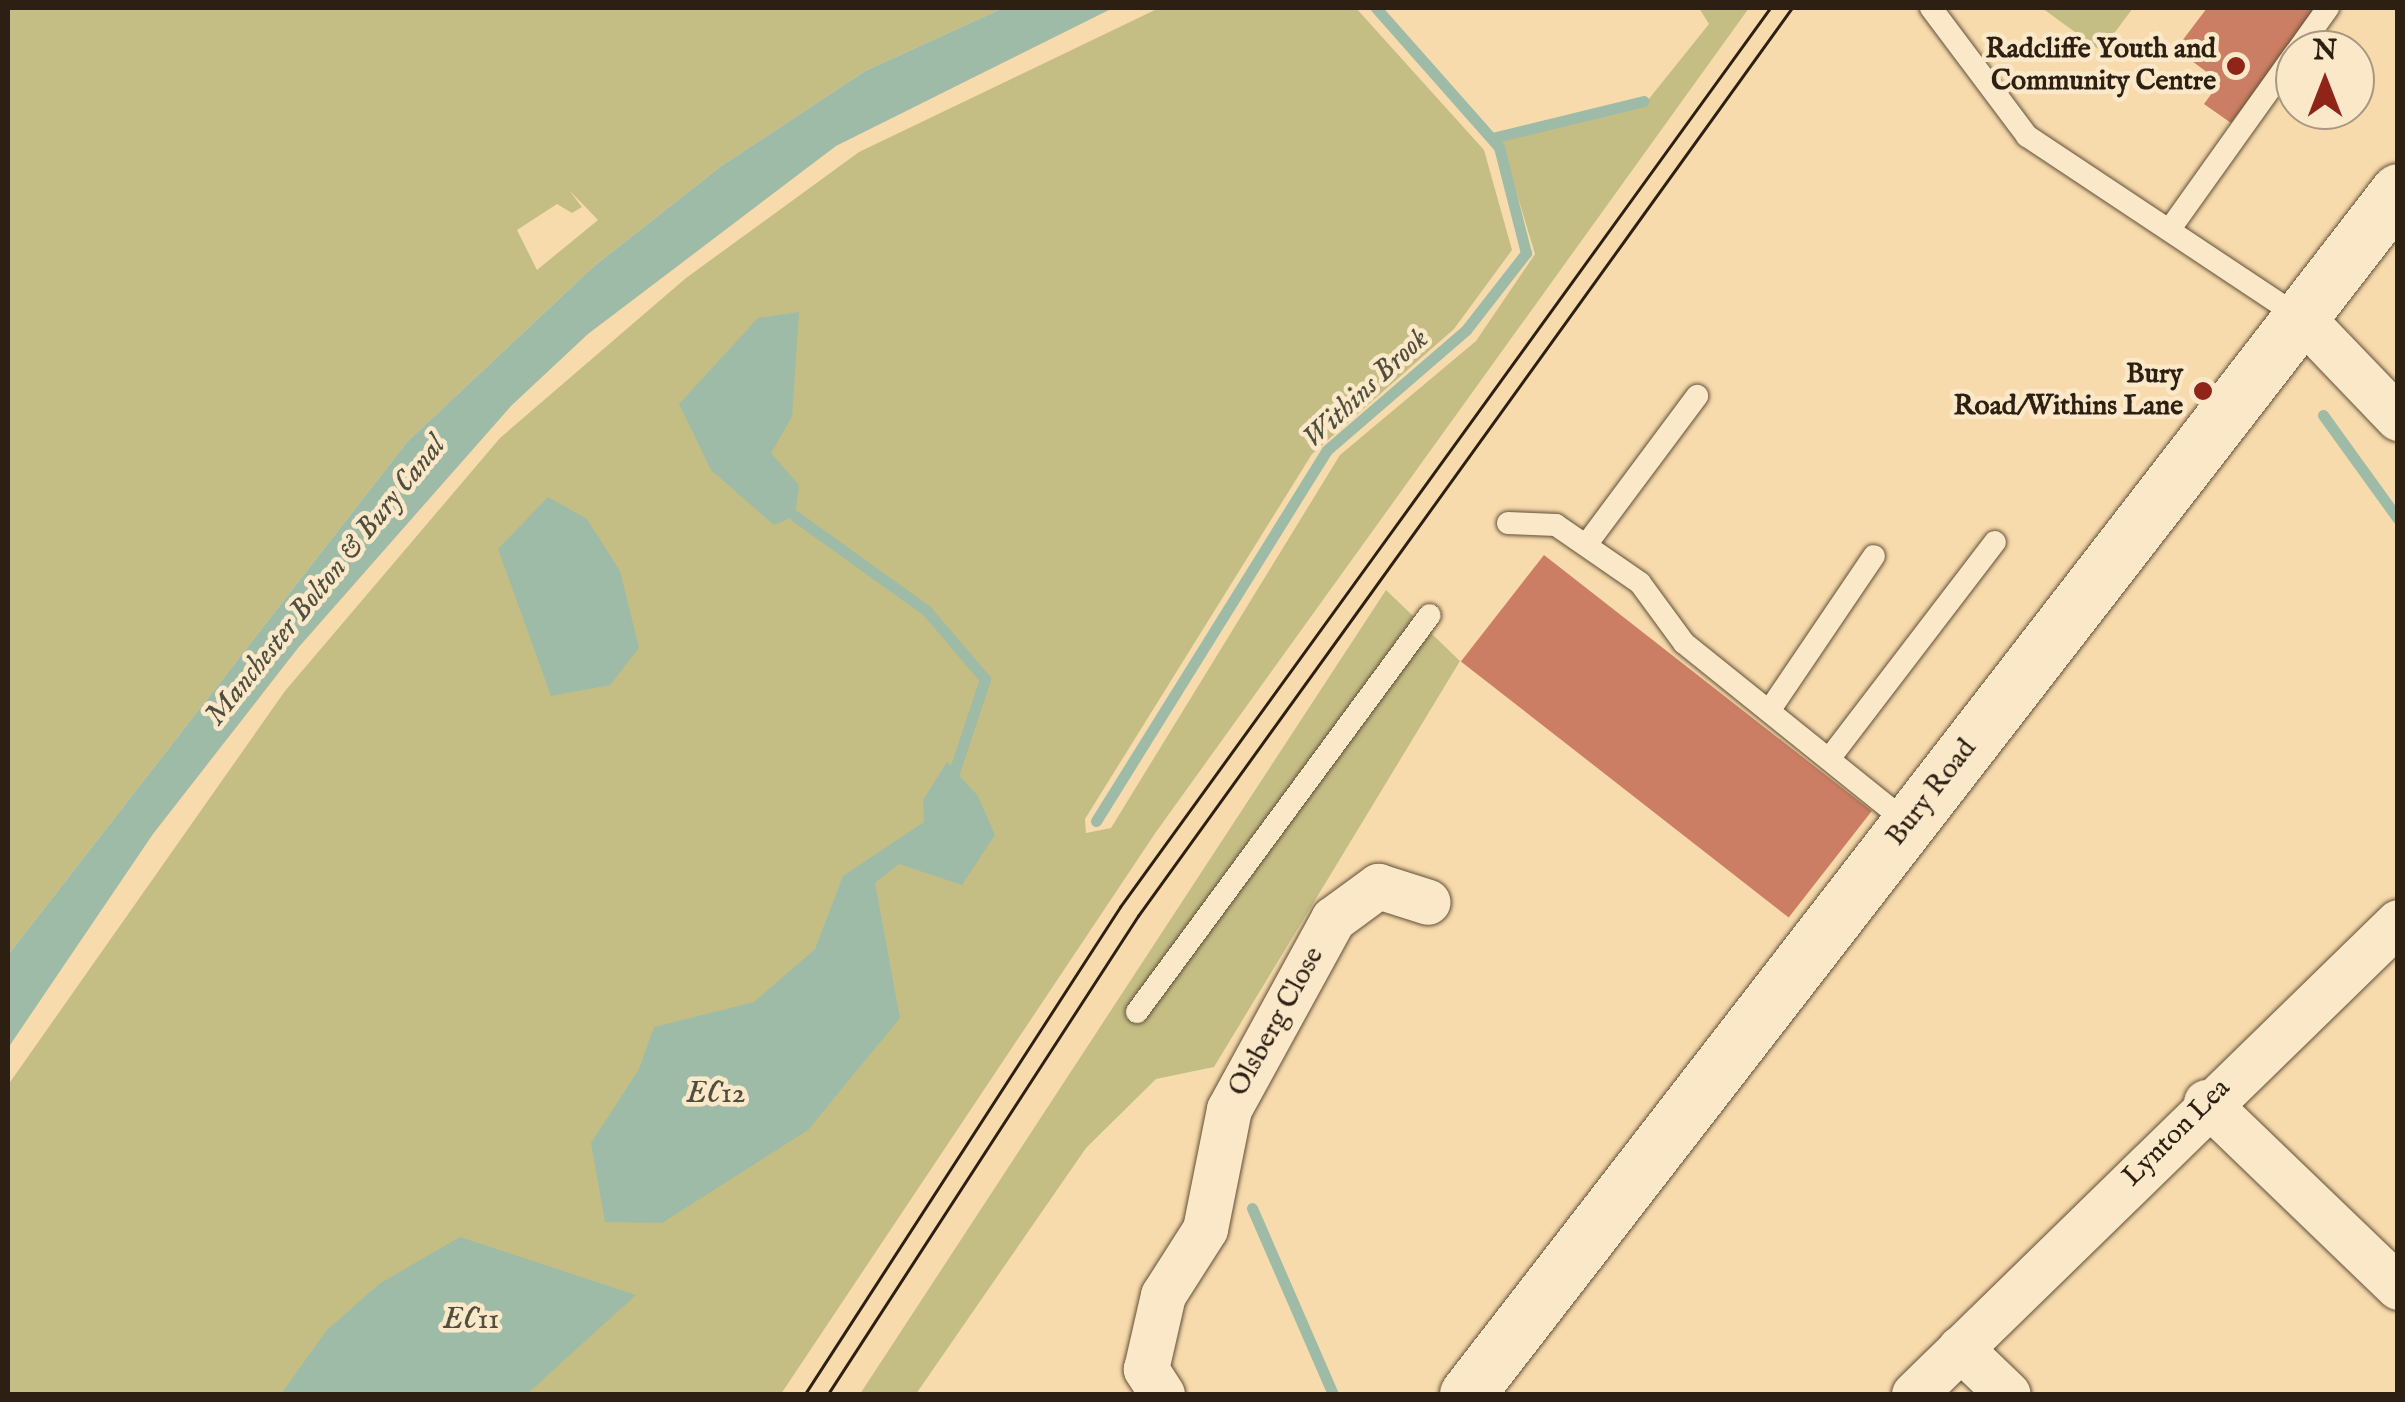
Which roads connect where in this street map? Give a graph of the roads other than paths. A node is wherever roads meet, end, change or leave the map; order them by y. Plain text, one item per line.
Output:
1 (1931, 8) edge
2 (2328, 8) edge
3 (2312, 30) edge
4 (2275, 82) edge
5 (2398, 191) edge
6 (2170, 230) junction
7 (2304, 320) junction
8 (1697, 396) dead end
9 (2398, 418) edge
10 (1508, 523) dead end
11 (1995, 542) dead end
12 (1586, 546) junction
13 (1874, 556) dead end
14 (1430, 615) dead end
15 (1769, 711) junction
16 (1829, 759) junction
17 (1908, 823) junction
18 (1428, 902) dead end
19 (2398, 922) edge
20 (1138, 1012) dead end
21 (2206, 1102) junction
22 (2398, 1287) edge
23 (1960, 1348) junction
24 (1162, 1394) edge
25 (1466, 1394) edge
26 (1914, 1394) edge
27 (2008, 1394) edge

1 - 6 lane
2 - 3 lane
4 - 6 lane
5 - 7 street, Bury Road
6 - 7 lane
7 - 9 street
7 - 17 street, Bury Road
8 - 12 lane
10 - 12 lane
11 - 16 lane
12 - 15 lane
13 - 15 lane
14 - 20 lane
15 - 16 lane
16 - 17 lane
17 - 25 street, Bury Road
18 - 24 street, Olsberg Close
19 - 21 street, Lynton Lea
21 - 22 street
21 - 23 street, Lynton Lea
23 - 26 street, Lynton Lea
23 - 27 street

